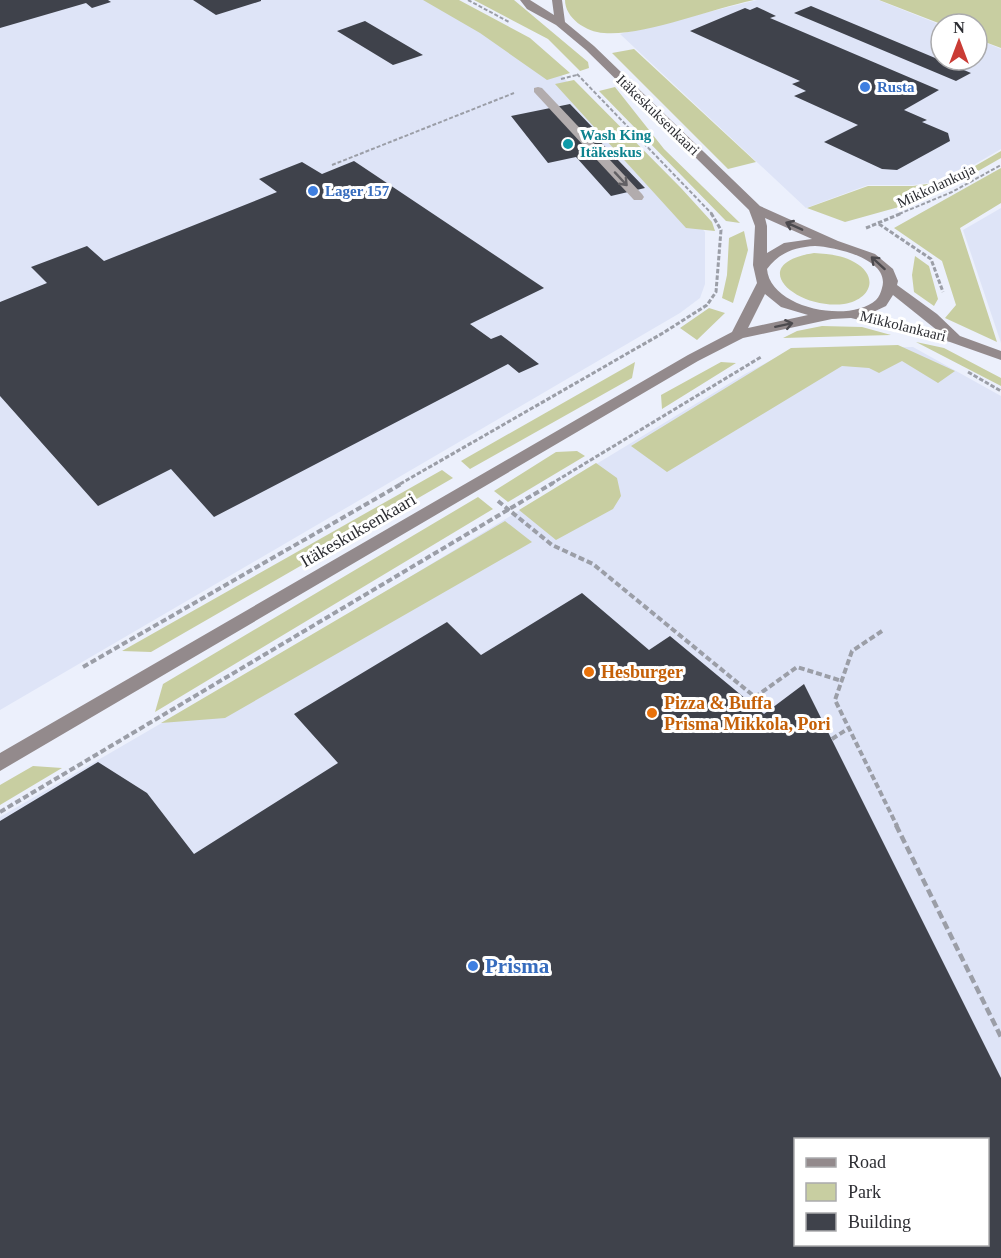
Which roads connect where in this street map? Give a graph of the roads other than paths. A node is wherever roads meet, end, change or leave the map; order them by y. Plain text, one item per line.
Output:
1 (525, 0) edge
2 (557, 0) edge
3 (560, 23) junction
4 (538, 90) dead end
5 (638, 197) dead end
6 (755, 208) junction
7 (833, 243) junction
8 (761, 267) junction
9 (763, 284) junction
10 (891, 287) junction
11 (851, 313) junction
12 (830, 315) junction
13 (738, 335) junction
14 (955, 339) junction
15 (1001, 356) edge
16 (0, 763) edge

1 - 3 street, Itäkeskuksenkaari
2 - 3 street
3 - 6 street, Itäkeskuksenkaari
4 -> 5 lane
7 -> 6 street, Itäkeskuksenkaari
6 - 8 street
7 - 8 street
10 -> 7 street
8 - 9 street
9 - 12 street
9 - 13 street
10 - 11 street
10 - 14 street, Mikkolankaari
11 - 12 street
11 - 14 street, Mikkolankaari
13 -> 12 street, Itäkeskuksenkaari
13 - 16 street, Itäkeskuksenkaari
14 - 15 street, Mikkolankaari

